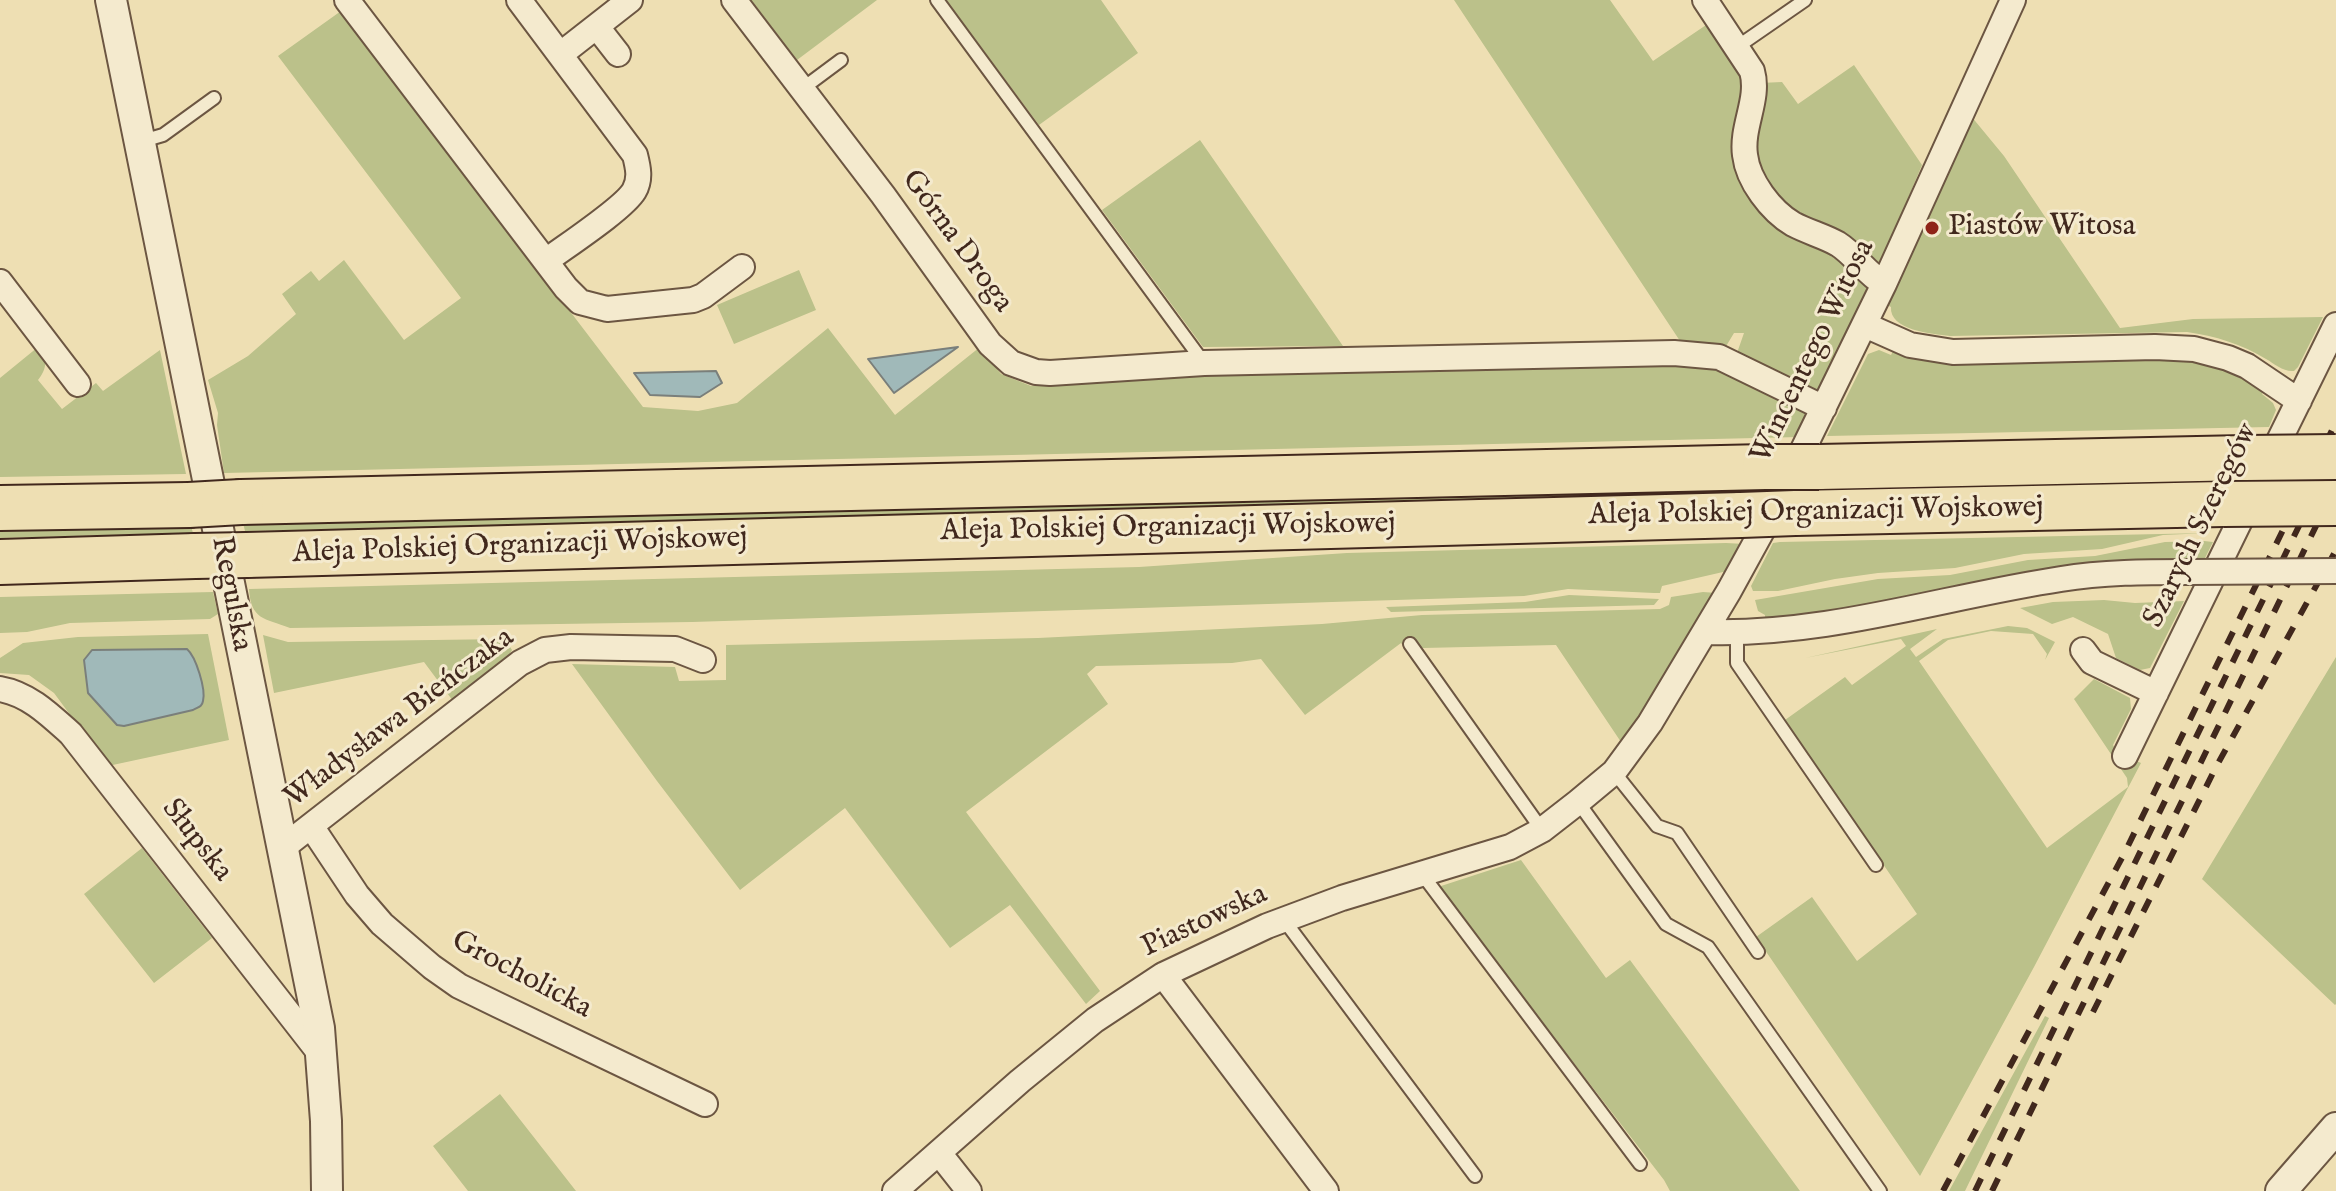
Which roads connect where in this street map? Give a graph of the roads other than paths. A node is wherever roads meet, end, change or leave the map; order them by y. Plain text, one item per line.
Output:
1 (111, 0) edge
2 (347, 0) edge
3 (519, 0) edge
4 (630, 0) edge
5 (734, 0) edge
6 (937, 0) edge
7 (1705, 0) edge
8 (1805, 0) edge
9 (2013, 0) edge
10 (597, 27) junction
11 (1737, 47) junction
12 (561, 54) junction
13 (618, 54) dead end
14 (841, 60) dead end
15 (802, 89) junction
16 (214, 98) dead end
17 (139, 142) junction
18 (546, 261) junction
19 (742, 267) dead end
20 (0, 282) edge
21 (1884, 284) junction
22 (1865, 325) junction
23 (2336, 325) edge
24 (1204, 363) junction
25 (78, 384) dead end
26 (2299, 401) junction
27 (1824, 408) junction
28 (2336, 457) edge
29 (2336, 503) edge
30 (0, 508) edge
31 (0, 562) edge
32 (2336, 571) edge
33 (1705, 632) junction
34 (1737, 632) junction
35 (1410, 644) dead end
36 (2083, 650) dead end
37 (703, 660) dead end
38 (0, 689) edge
39 (2156, 693) junction
40 (2125, 756) dead end
41 (1614, 772) junction
42 (1584, 798) junction
43 (311, 826) junction
44 (1542, 830) junction
45 (281, 849) junction
46 (1876, 865) dead end
47 (1422, 874) junction
48 (1284, 920) junction
49 (1758, 952) dead end
50 (1163, 975) junction
51 (322, 1056) junction
52 (705, 1104) dead end
53 (2336, 1129) edge
54 (939, 1153) junction
55 (1640, 1164) dead end
56 (1475, 1176) dead end
57 (327, 1191) edge
58 (895, 1191) edge
59 (969, 1191) edge
60 (1326, 1191) edge
61 (1880, 1191) edge
62 (2281, 1191) edge

1 - 17 street, Regulska
2 - 18 street
3 - 12 street
4 - 10 street
5 - 15 street, Górna Droga
6 - 24 lane
7 - 11 street
8 - 11 lane
9 - 21 street, Wincentego Witosa
10 - 12 street
10 - 13 street
11 - 21 street
12 - 18 street
14 - 15 lane
15 - 24 street, Górna Droga
16 - 17 lane
17 - 45 street, Regulska
18 - 19 street
20 - 25 street
21 - 22 street, Wincentego Witosa
22 - 26 street
22 - 27 street, Wincentego Witosa
23 - 26 street, Szarych Szeregów
24 - 27 street, Górna Droga
26 - 39 street, Szarych Szeregów
27 - 33 street, Wincentego Witosa
28 - 30 highway, Aleja Polskiej Organizacji Wojskowej, bridge
29 - 31 highway, Aleja Polskiej Organizacji Wojskowej, bridge
32 - 34 street, bridge
33 - 34 street
33 - 41 street, Wincentego Witosa
34 - 46 lane
35 - 44 lane
36 - 39 street
37 - 43 street, Władysława Bieńczaka
38 - 51 street, Słupska
39 - 40 street, Szarych Szeregów
41 - 42 street, Wincentego Witosa
41 - 49 lane
42 - 44 street, Piastowska
42 - 61 lane
43 - 45 street, Władysława Bieńczaka
43 - 52 street, Grocholicka
44 - 47 street, Piastowska
45 - 51 street, Regulska
47 - 48 street, Piastowska
47 - 55 lane
48 - 50 street, Piastowska
48 - 56 lane
50 - 54 street, Piastowska
50 - 60 street
51 - 57 street, Regulska
53 - 62 street
54 - 58 street, Piastowska
54 - 59 street

